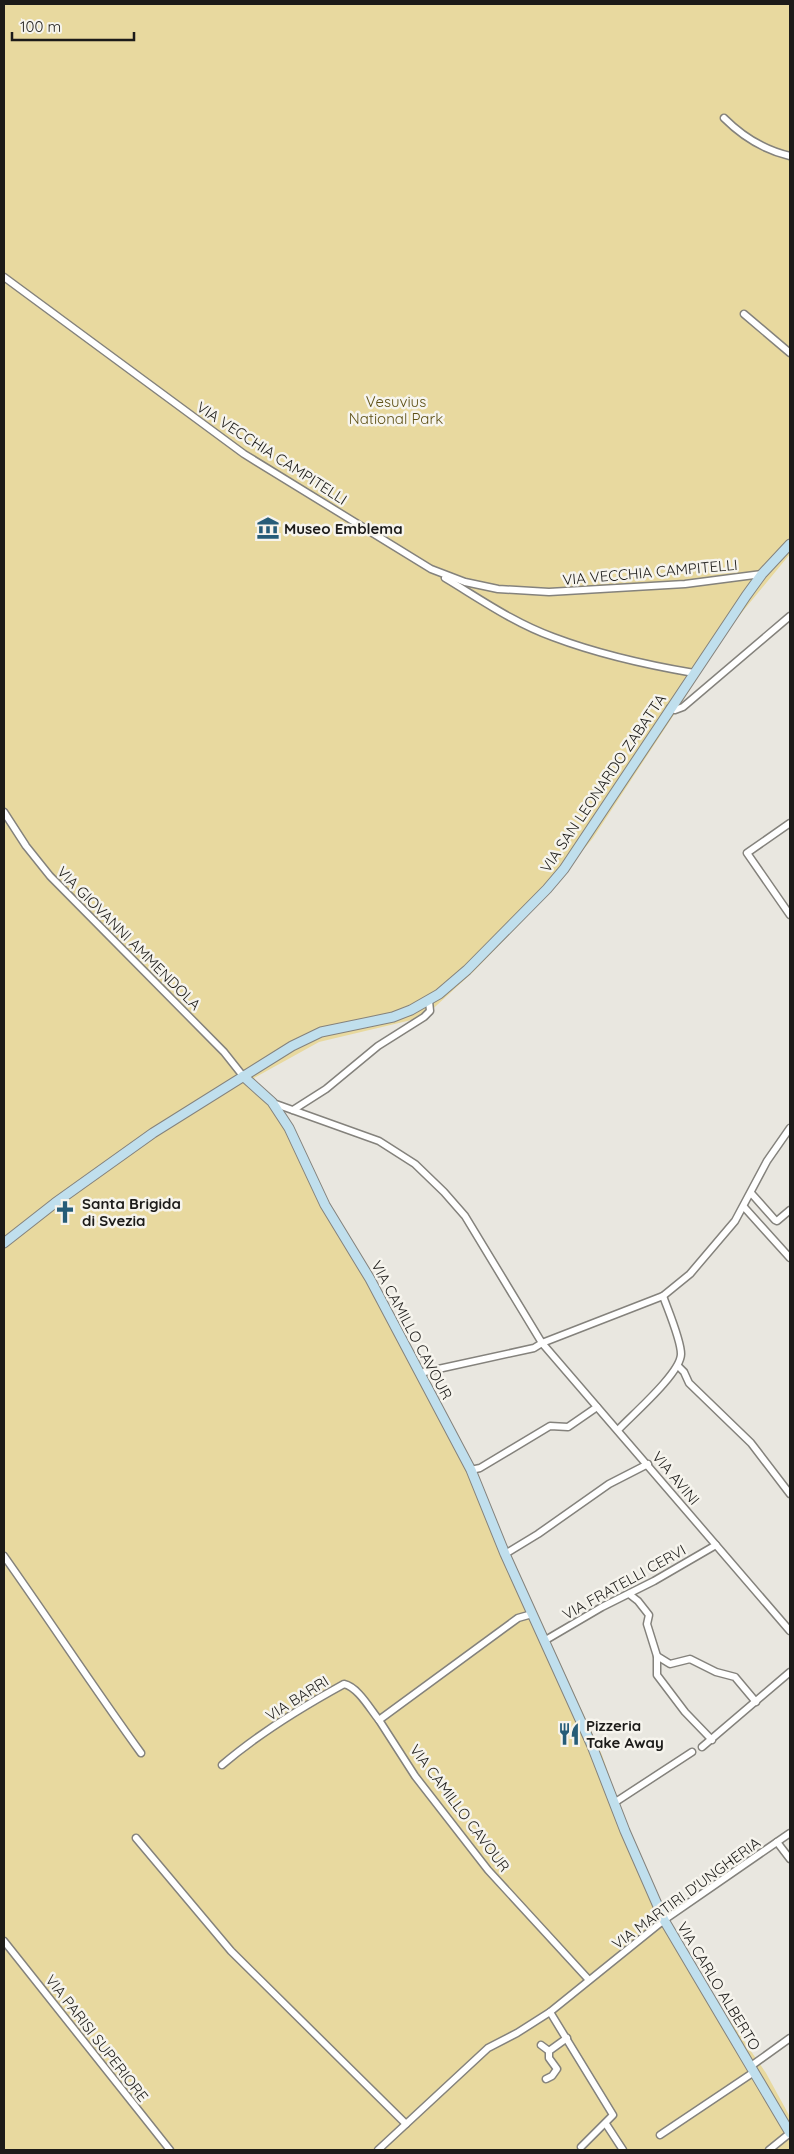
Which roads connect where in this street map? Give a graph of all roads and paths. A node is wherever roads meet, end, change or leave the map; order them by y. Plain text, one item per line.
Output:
1 (724, 118) dead end
2 (790, 156) edge
3 (4, 277) edge
4 (744, 314) dead end
5 (790, 353) edge
6 (790, 544) edge
7 (431, 569) junction
8 (762, 574) junction
9 (790, 616) edge
10 (694, 673) junction
11 (670, 708) junction
12 (4, 812) edge
13 (790, 823) edge
14 (790, 915) edge
15 (429, 1001) junction
16 (243, 1076) junction
17 (272, 1102) junction
18 (292, 1110) junction
19 (790, 1128) edge
20 (751, 1193) junction
21 (744, 1207) junction
22 (790, 1210) edge
23 (4, 1243) edge
24 (790, 1258) edge
25 (663, 1296) junction
26 (542, 1343) junction
27 (678, 1366) junction
28 (420, 1373) junction
29 (597, 1407) junction
30 (618, 1430) junction
31 (648, 1464) junction
32 (471, 1470) junction
33 (790, 1494) edge
34 (716, 1544) junction
35 (505, 1554) junction
36 (4, 1556) edge
37 (629, 1594) junction
38 (532, 1614) junction
39 (790, 1631) edge
40 (544, 1641) junction
41 (657, 1656) junction
42 (790, 1672) edge
43 (756, 1702) junction
44 (379, 1720) junction
45 (712, 1740) junction
46 (702, 1747) dead end
47 (692, 1752) dead end
48 (141, 1753) dead end
49 (222, 1765) dead end
50 (614, 1803) junction
51 (790, 1833) edge
52 (136, 1838) dead end
53 (777, 1842) junction
54 (790, 1859) edge
55 (664, 1920) junction
56 (4, 1941) edge
57 (590, 1980) junction
58 (550, 2012) junction
59 (566, 2038) junction
60 (790, 2038) edge
61 (541, 2045) dead end
62 (549, 2052) junction
63 (752, 2069) junction
64 (546, 2079) dead end
65 (406, 2124) junction
66 (606, 2124) junction
67 (790, 2133) edge
68 (660, 2134) dead end
69 (581, 2147) dead end
70 (170, 2150) edge
71 (378, 2150) edge
72 (623, 2150) edge
73 (769, 2150) edge

1 - 2 street
3 - 7 street, VIA VECCHIA CAMPITELLI
4 - 5 street
6 - 8 street, VIA SAN LEONARDO ZABATTA
7 - 8 street, VIA VECCHIA CAMPITELLI
7 - 10 street
8 - 10 street, VIA SAN LEONARDO ZABATTA
9 - 11 street
10 - 11 street, VIA SAN LEONARDO ZABATTA
11 - 15 street, VIA SAN LEONARDO ZABATTA
12 - 16 street, VIA GIOVANNI AMMENDOLA
13 - 14 street
15 - 16 street, VIA SAN LEONARDO ZABATTA
15 - 18 street
16 - 17 street, VIA CAMILLO CAVOUR
16 - 23 street, VIA SAN LEONARDO ZABATTA
17 - 18 street, VIA AVINI
17 - 28 street, VIA CAMILLO CAVOUR
18 - 26 street, VIA AVINI
19 - 20 street
20 - 21 street
20 - 22 street
21 - 24 street
21 - 25 street
25 - 26 street
25 - 27 street
26 - 28 street
26 - 29 street, VIA AVINI
27 - 30 street
27 - 33 street
28 - 32 street, VIA CAMILLO CAVOUR
29 - 30 street, VIA AVINI
29 - 32 street
30 - 31 street, VIA AVINI
31 - 34 street, VIA AVINI
31 - 35 street
32 - 35 street, VIA CAMILLO CAVOUR
34 - 37 street, VIA FRATELLI CERVI
34 - 39 street, VIA AVINI
35 - 38 street, VIA CAMILLO CAVOUR
36 - 48 street
37 - 40 street, VIA FRATELLI CERVI
37 - 41 street
38 - 40 street, VIA CAMILLO CAVOUR
38 - 44 street
40 - 50 street, VIA CAMILLO CAVOUR
41 - 43 street
41 - 45 street
42 - 43 street
43 - 45 street
44 - 49 street, VIA BARRI
44 - 57 street, VIA CAMILLO CAVOUR
45 - 46 street
47 - 50 street
50 - 55 street, VIA CAMILLO CAVOUR
51 - 53 street, VIA MARTIRI D'UNGHERIA
52 - 65 street
53 - 54 street
53 - 55 street, VIA MARTIRI D'UNGHERIA
55 - 57 street, VIA MARTIRI D'UNGHERIA
55 - 63 street, VIA CARLO ALBERTO
56 - 70 street, VIA PARISI SUPERIORE
57 - 58 street, VIA MARTIRI D'UNGHERIA
58 - 59 street
58 - 65 street
59 - 62 street
59 - 66 street
60 - 63 street, VIA CARLO ALBERTO
61 - 62 street
62 - 64 street
63 - 67 street, VIA CARLO ALBERTO
63 - 68 street, VIA CARLO ALBERTO
65 - 71 street
66 - 69 street
66 - 72 street
67 - 73 street, VIA CARLO ALBERTO

